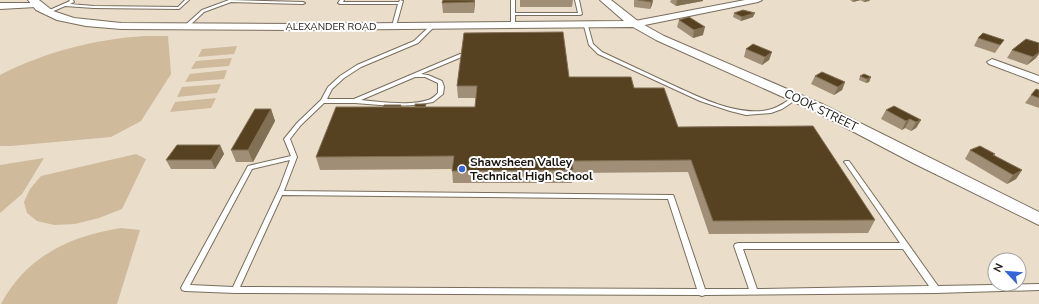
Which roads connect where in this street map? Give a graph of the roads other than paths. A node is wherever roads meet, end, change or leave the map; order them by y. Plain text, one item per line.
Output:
1 (71, 0) edge
2 (187, 0) edge
3 (342, 0) edge
4 (513, 0) edge
5 (577, 0) edge
6 (605, 0) edge
7 (758, 0) edge
8 (232, 1) edge
9 (34, 2) edge
10 (401, 2) edge
11 (302, 3) dead end
12 (65, 5) junction
13 (0, 6) edge
14 (47, 12) junction
15 (513, 20) junction
16 (635, 24) junction
17 (394, 26) junction
18 (433, 26) junction
19 (586, 26) junction
20 (185, 27) junction
21 (462, 55) edge
22 (992, 62) dead end
23 (414, 75) junction
24 (1039, 80) edge
25 (797, 97) junction
26 (323, 101) junction
27 (355, 101) junction
28 (294, 157) junction
29 (847, 162) dead end
30 (280, 194) junction
31 (1039, 219) edge
32 (905, 246) junction
33 (1039, 287) edge
34 (235, 290) junction
35 (936, 290) junction
36 (754, 292) junction
37 (702, 293) junction

1 - 12 lane
2 - 12 lane
3 - 10 lane
4 - 15 lane
5 - 15 lane
6 - 16 street, COOK STREET
7 - 16 street
8 - 11 lane
8 - 20 lane
9 - 13 street
9 - 14 street, ALEXANDER ROAD
10 - 17 lane
12 - 14 lane
14 - 20 street, ALEXANDER ROAD
15 - 18 street, ALEXANDER ROAD
15 - 19 street, ALEXANDER ROAD
16 - 19 street, ALEXANDER ROAD
16 - 25 street, COOK STREET
17 - 18 street, ALEXANDER ROAD
17 - 20 street, ALEXANDER ROAD
18 - 26 lane
19 - 25 lane
21 - 23 lane
22 - 24 street
23 - 27 lane
23 - 27 lane
25 - 31 street, COOK STREET
26 - 27 lane
26 - 28 lane
28 - 30 lane
28 - 34 lane
29 - 32 lane
30 - 34 lane
30 - 37 lane
32 - 35 lane
32 - 36 lane
33 - 35 lane
34 - 37 lane
35 - 36 lane
36 - 37 lane

